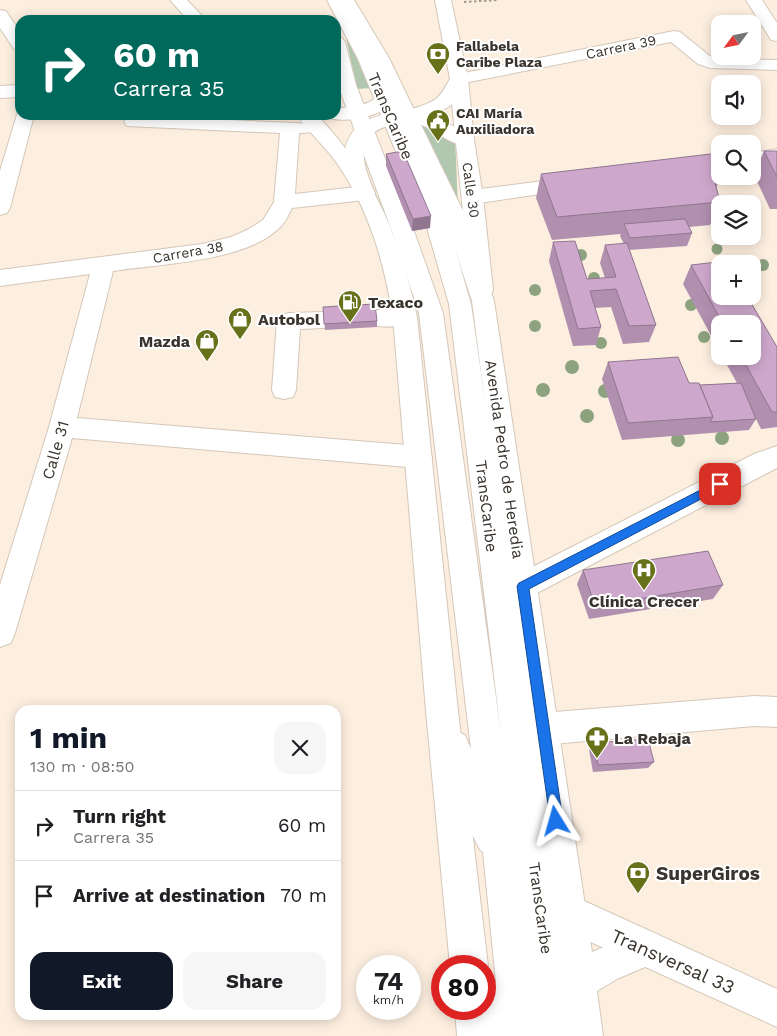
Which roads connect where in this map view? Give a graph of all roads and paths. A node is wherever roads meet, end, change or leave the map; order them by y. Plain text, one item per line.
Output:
1 (178, 0) edge
2 (324, 0) edge
3 (335, 0) edge
4 (346, 0) edge
5 (498, 0) edge
6 (754, 0) edge
7 (444, 2) edge
8 (0, 15) edge
9 (193, 15) edge
10 (329, 15) edge
11 (777, 36) edge
12 (15, 38) edge
13 (341, 64) edge
14 (777, 65) edge
15 (458, 79) junction
16 (15, 91) edge
17 (0, 92) edge
18 (394, 106) junction
19 (341, 115) edge
20 (24, 120) edge
21 (311, 120) edge
22 (361, 121) junction
23 (134, 122) dead end
24 (290, 128) junction
25 (320, 129) junction
26 (464, 140) junction
27 (777, 156) edge
28 (761, 158) edge
29 (594, 180) edge
30 (365, 193) junction
31 (472, 197) junction
32 (284, 202) junction
33 (0, 208) edge
34 (103, 265) junction
35 (0, 278) edge
36 (483, 301) junction
37 (405, 317) junction
38 (376, 318) edge
39 (324, 320) edge
40 (284, 390) dead end
41 (62, 427) junction
42 (777, 456) edge
43 (419, 457) junction
44 (523, 586) junction
45 (0, 633) edge
46 (442, 711) junction
47 (777, 712) edge
48 (542, 729) junction
49 (501, 854) junction
50 (552, 919) junction
51 (646, 948) junction
52 (468, 955) edge
53 (516, 983) junction
54 (576, 983) junction
55 (777, 1008) edge
56 (475, 1020) edge
57 (476, 1036) edge
58 (490, 1036) edge
59 (524, 1036) edge
60 (558, 1036) edge
61 (584, 1036) edge

1 - 9 main road
2 - 10 main road
3 - 18 main road, TransCaribe
4 - 18 main road, Avenida Pedro de Heredia
5 - 7 path
6 - 11 main road
7 - 15 main road, Calle 30
8 - 12 main road
13 - 22 main road, TransCaribe
14 - 15 main road, Carrera 39
15 - 18 main road
15 - 26 main road, Calle 30
16 - 17 main road
18 - 22 main road
18 - 26 main road
18 - 36 main road, Avenida Pedro de Heredia
18 - 50 main road, TransCaribe
19 - 22 main road
20 - 33 main road
21 - 25 main road
22 - 30 main road
22 - 49 main road, TransCaribe
23 - 24 main road
24 - 25 main road
24 - 32 main road, Carrera 38
25 - 30 main road
26 - 31 main road, Calle 30
27 - 28 main road
29 - 31 main road
30 - 32 main road
30 - 37 main road
31 - 36 main road, Calle 30
32 - 34 main road, Carrera 38
34 - 35 main road, Carrera 38
34 - 41 main road, Calle 31
36 - 44 main road, Avenida Pedro de Heredia
37 - 38 main road
37 - 43 main road
39 - 40 main road
41 - 43 main road
41 - 45 main road, Calle 31
42 - 44 main road
43 - 46 main road
44 - 48 main road, Avenida Pedro de Heredia
46 - 49 main road, Transversal 33
46 - 52 main road
47 - 48 main road
48 - 50 main road, Avenida Pedro de Heredia
49 - 50 main road, Transversal 33
49 - 53 main road, TransCaribe
50 - 51 main road, Transversal 33
50 - 53 main road
50 - 54 main road, Avenida Pedro de Heredia
50 - 60 main road, TransCaribe
51 - 54 main road
51 - 55 main road, Transversal 33
53 - 58 main road
53 - 59 main road, TransCaribe
54 - 61 main road, Avenida Pedro de Heredia
56 - 57 main road

